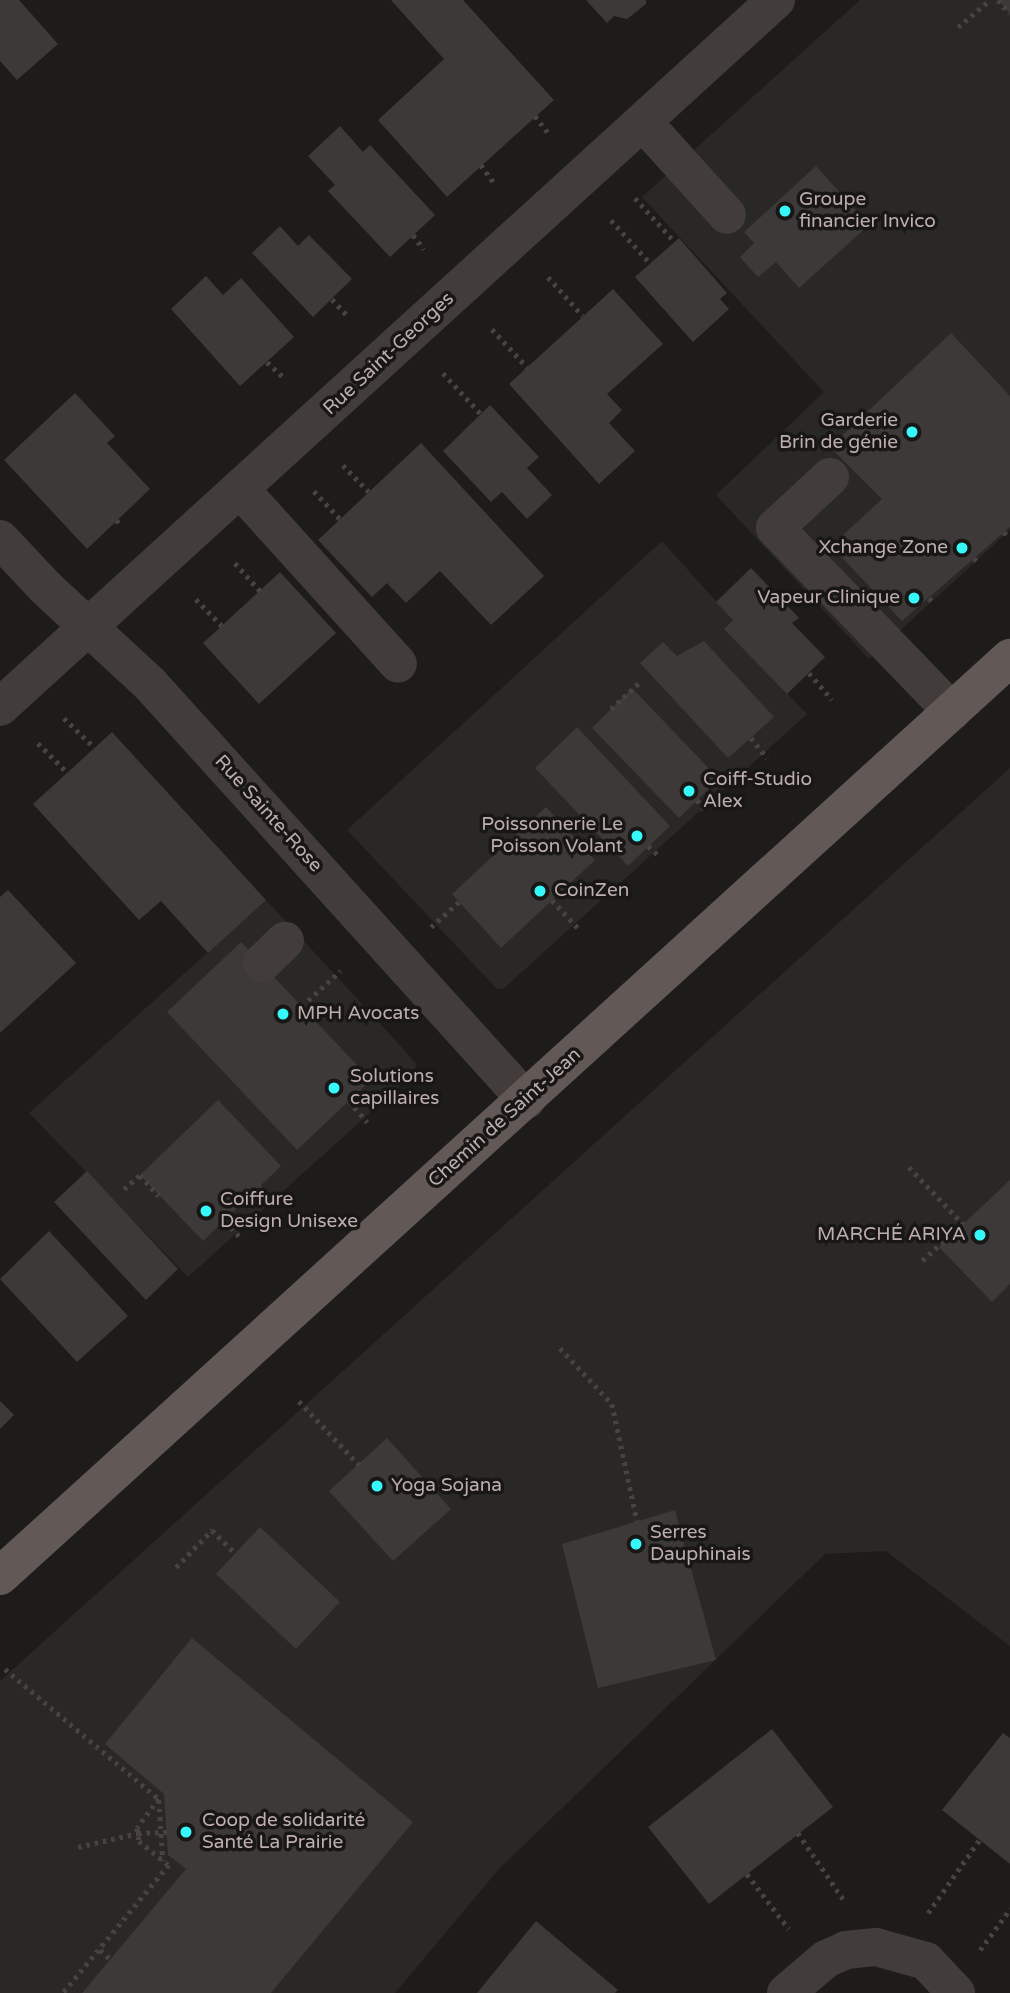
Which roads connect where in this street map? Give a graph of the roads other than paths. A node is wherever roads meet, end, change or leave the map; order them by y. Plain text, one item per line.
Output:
1 (776, 0) edge
2 (643, 122) junction
3 (727, 215) dead end
4 (830, 477) dead end
5 (241, 491) junction
6 (0, 538) edge
7 (89, 629) junction
8 (1010, 658) edge
9 (398, 664) dead end
10 (0, 707) edge
11 (951, 712) junction
12 (526, 1100) junction
13 (0, 1576) edge
14 (786, 1993) edge
15 (956, 1993) edge

1 - 2 street, Rue Saint-Georges
2 - 3 street
2 - 5 street, Rue Saint-Georges
4 - 11 street
5 - 7 street, Rue Saint-Georges
5 - 9 street
6 - 7 street, Rue Sainte-Rose
7 - 10 street, Rue Saint-Georges
7 - 12 street, Rue Sainte-Rose
8 - 11 main road, Chemin de Saint-Jean
11 - 12 main road, Chemin de Saint-Jean
12 - 13 main road, Chemin de Saint-Jean
14 - 15 street

